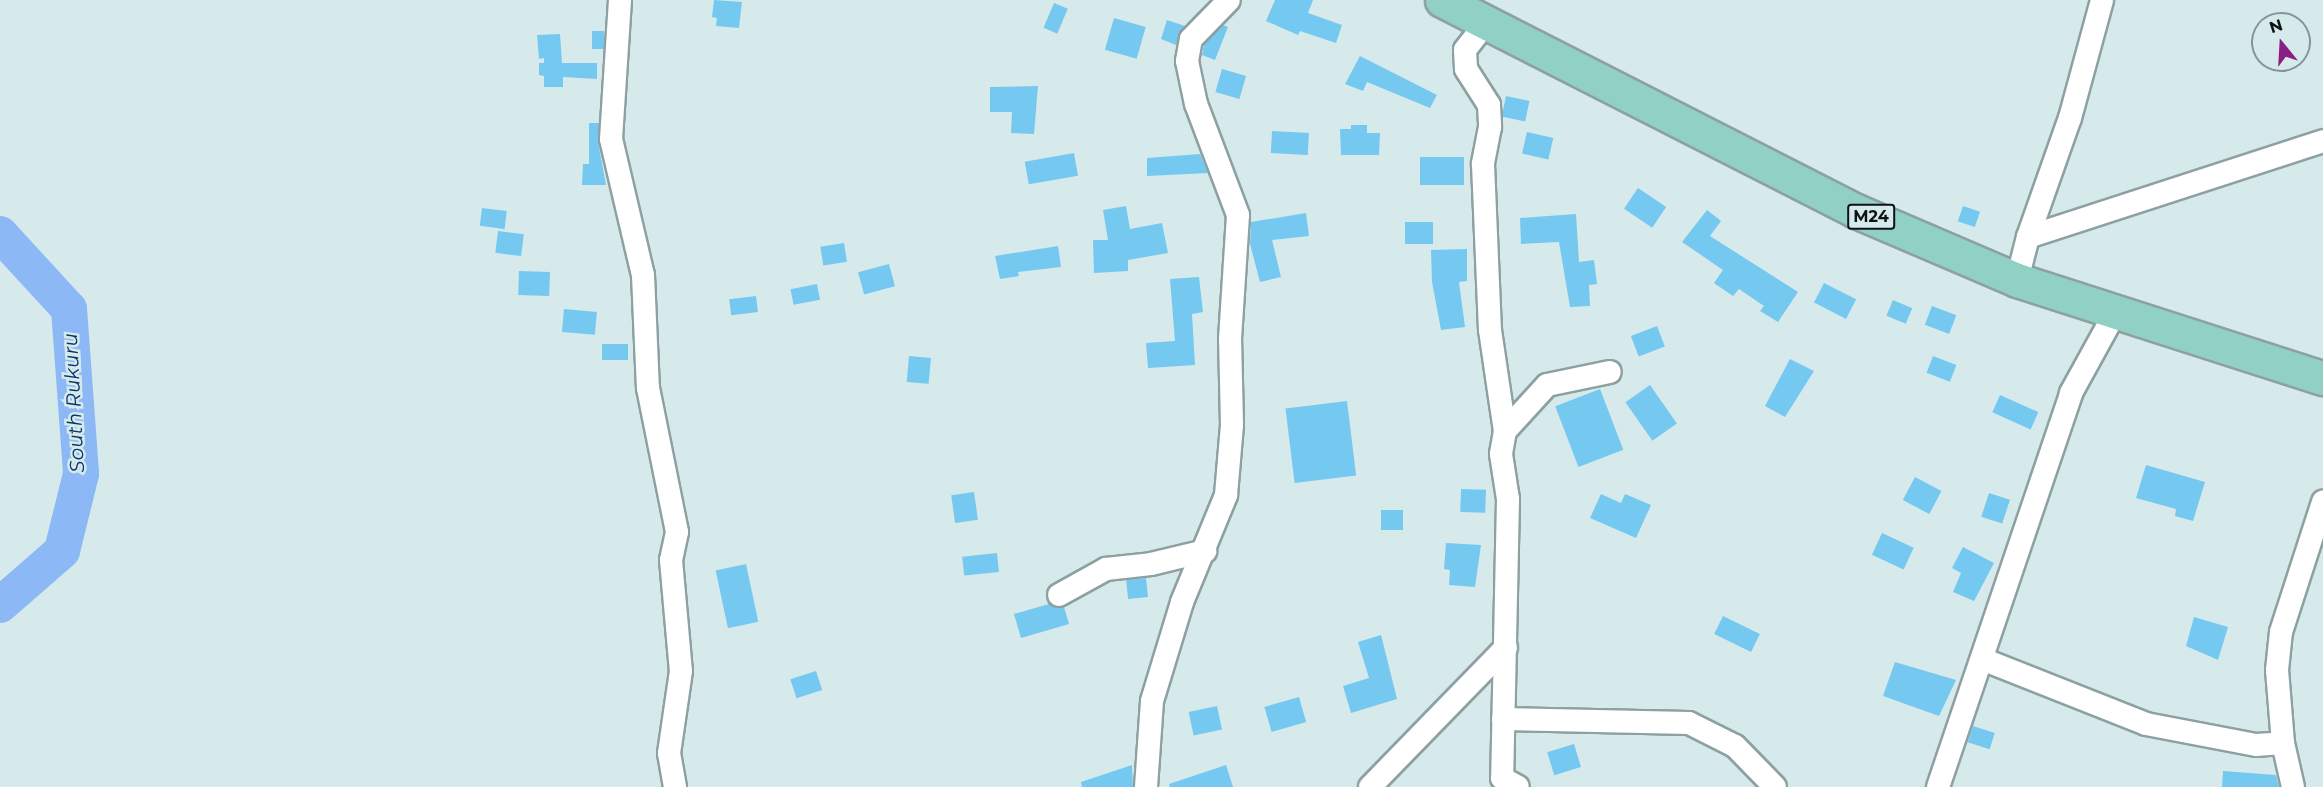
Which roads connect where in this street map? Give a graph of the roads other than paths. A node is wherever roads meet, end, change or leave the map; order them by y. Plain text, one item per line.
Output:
1 (620, 0) edge
2 (1229, 0) edge
3 (1442, 0) edge
4 (2102, 0) edge
5 (1486, 23) junction
6 (2323, 141) edge
7 (2028, 237) junction
8 (2018, 280) junction
9 (2116, 311) junction
10 (1610, 372) dead end
11 (2323, 378) edge
12 (1505, 431) junction
13 (2323, 502) edge
14 (1205, 551) junction
15 (1059, 595) dead end
16 (1506, 646) junction
17 (1982, 659) junction
18 (1503, 719) junction
19 (2283, 743) junction
20 (1507, 784) edge
21 (675, 787) edge
22 (1146, 787) edge
23 (1370, 787) edge
24 (1775, 787) edge
25 (1938, 787) edge
26 (2293, 787) edge

1 - 21 street
2 - 14 street
3 - 5 main road, M24
4 - 7 street
5 - 8 main road, M24
5 - 12 street
6 - 7 street
7 - 8 street
8 - 9 main road, M24
9 - 11 main road, M24
9 - 17 street
10 - 12 street
12 - 16 street
13 - 19 street
14 - 15 street
14 - 22 street
16 - 18 street
16 - 23 street
17 - 19 street
17 - 25 street
18 - 20 street
18 - 24 street
19 - 26 street

